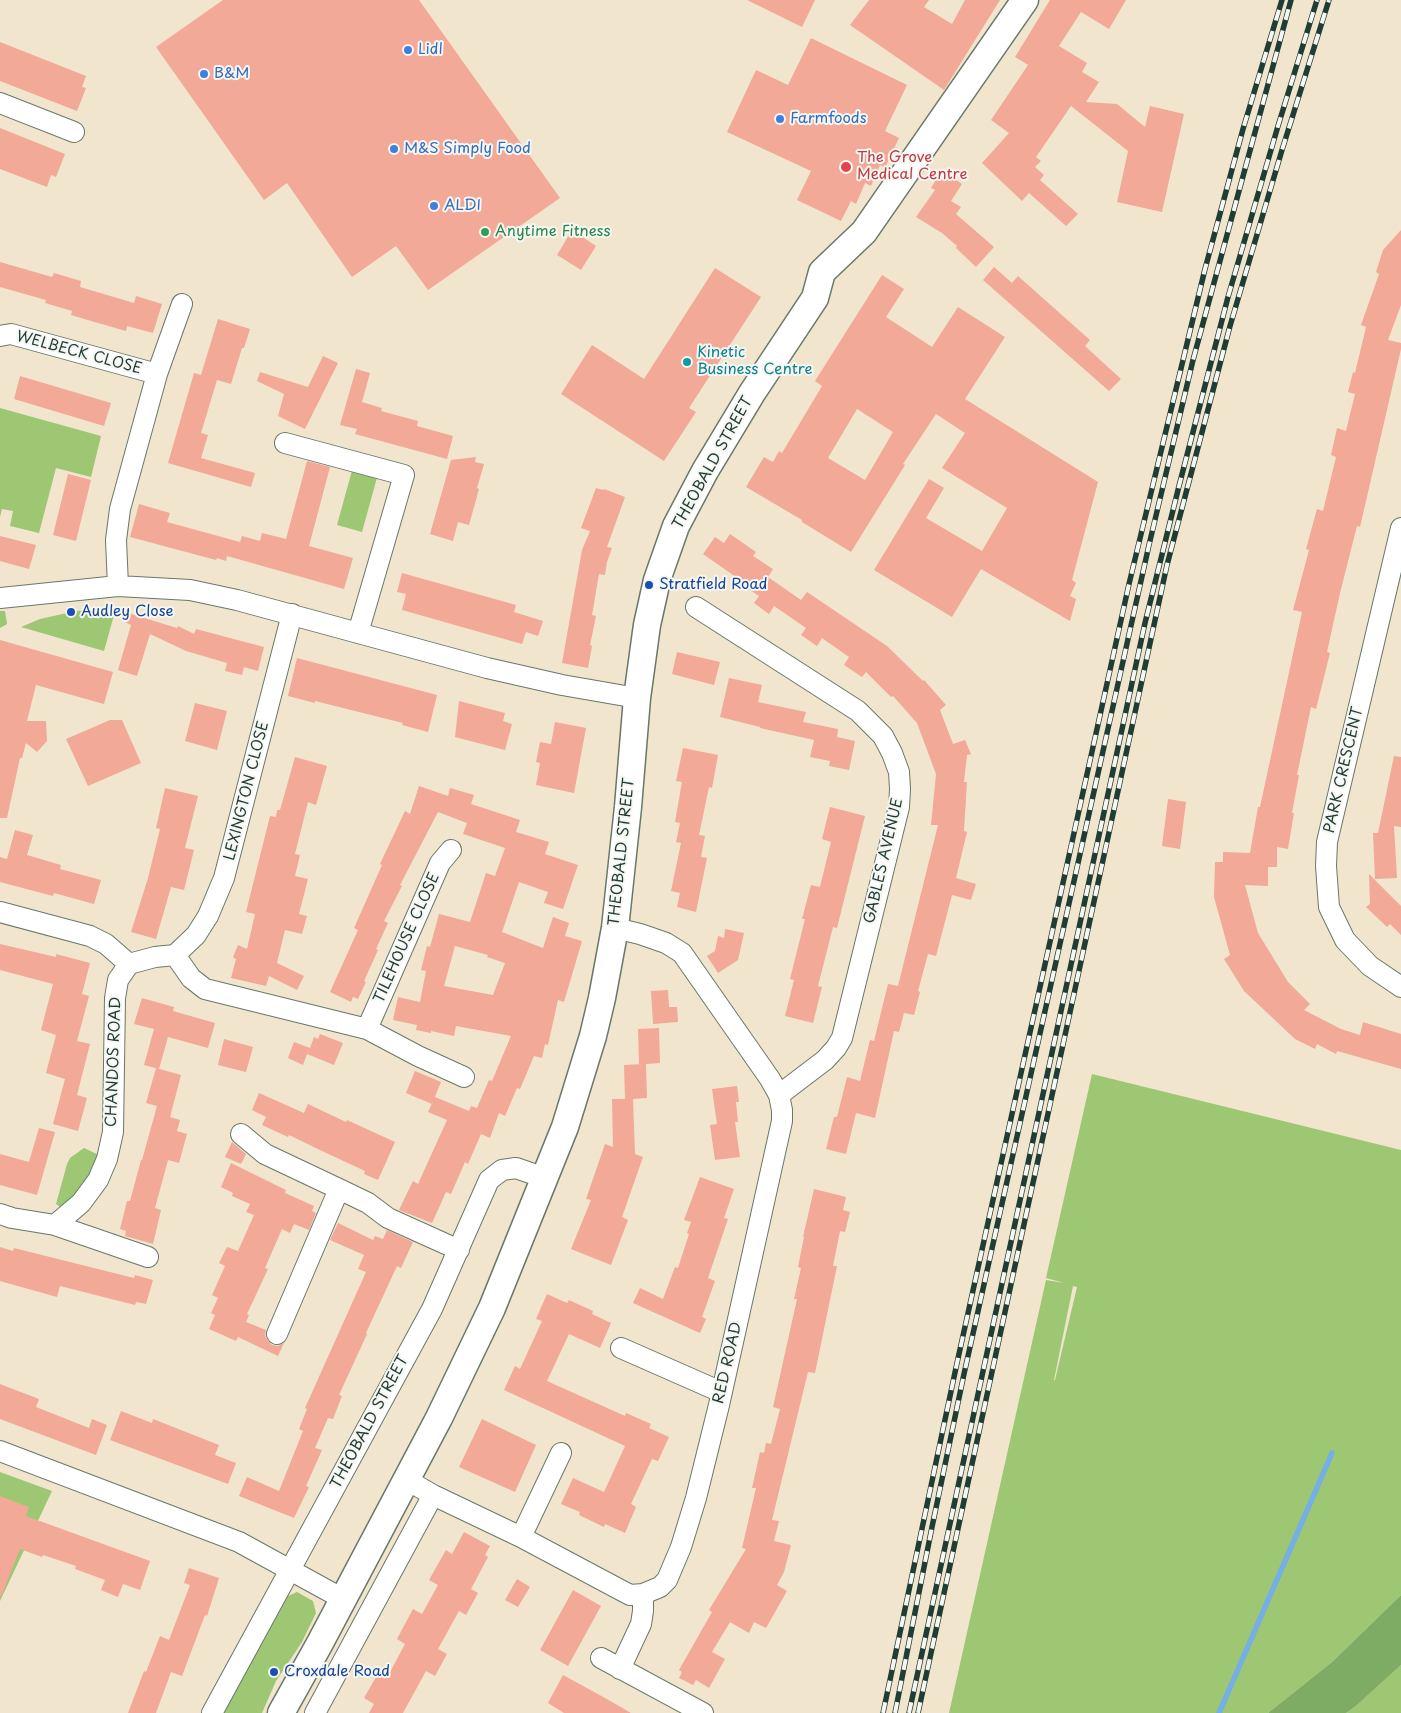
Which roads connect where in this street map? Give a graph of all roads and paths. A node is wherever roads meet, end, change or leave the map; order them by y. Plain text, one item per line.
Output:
1 (1025, 0) edge
2 (0, 103) edge
3 (74, 132) dead end
4 (182, 304) dead end
5 (0, 336) edge
6 (157, 374) junction
7 (285, 443) dead end
8 (1401, 528) edge
9 (118, 586) junction
10 (0, 598) edge
11 (696, 607) dead end
12 (292, 614) junction
13 (358, 634) junction
14 (637, 698) junction
15 (451, 850) dead end
16 (0, 912) edge
17 (615, 928) junction
18 (175, 955) junction
19 (129, 964) junction
20 (1401, 987) edge
21 (367, 1029) junction
22 (464, 1077) dead end
23 (779, 1095) junction
24 (241, 1134) dead end
25 (545, 1178) junction
26 (339, 1189) junction
27 (0, 1214) edge
28 (55, 1225) junction
29 (459, 1250) junction
30 (148, 1257) dead end
31 (277, 1334) dead end
32 (621, 1348) dead end
33 (721, 1392) junction
34 (0, 1450) edge
35 (561, 1453) dead end
36 (406, 1480) junction
37 (433, 1495) junction
38 (521, 1537) junction
39 (291, 1569) junction
40 (643, 1594) junction
41 (343, 1599) junction
42 (600, 1658) dead end
43 (620, 1669) junction
44 (212, 1713) edge
45 (281, 1713) edge
46 (316, 1713) edge
47 (703, 1713) edge

1 - 14 street, THEOBALD STREET
2 - 3 street
4 - 6 street
5 - 6 street, WELBECK CLOSE
6 - 9 street
7 - 13 street
8 - 20 street, PARK CRESCENT
9 - 10 street
9 - 12 street
11 - 23 street, GABLES AVENUE
12 - 13 street
12 - 18 street, LEXINGTON CLOSE
13 - 14 street
14 - 17 street, THEOBALD STREET
15 - 21 street, TILEHOUSE CLOSE
16 - 19 street
17 - 23 street, RED ROAD
17 - 25 street, THEOBALD STREET
18 - 19 street
18 - 21 street
19 - 28 street, CHANDOS ROAD
21 - 22 street
23 - 33 street, RED ROAD
24 - 26 street
25 - 29 street, THEOBALD STREET
25 - 36 street, THEOBALD STREET
26 - 29 street
26 - 31 street
27 - 28 street
28 - 30 street
29 - 39 street, THEOBALD STREET
32 - 33 street
33 - 40 street, RED ROAD
34 - 39 street
35 - 38 street
36 - 37 street
36 - 41 street, THEOBALD STREET
37 - 38 street
37 - 46 street
38 - 40 street
39 - 41 street
39 - 44 street, THEOBALD STREET
40 - 43 street
41 - 45 street, THEOBALD STREET
42 - 43 street
43 - 47 street

